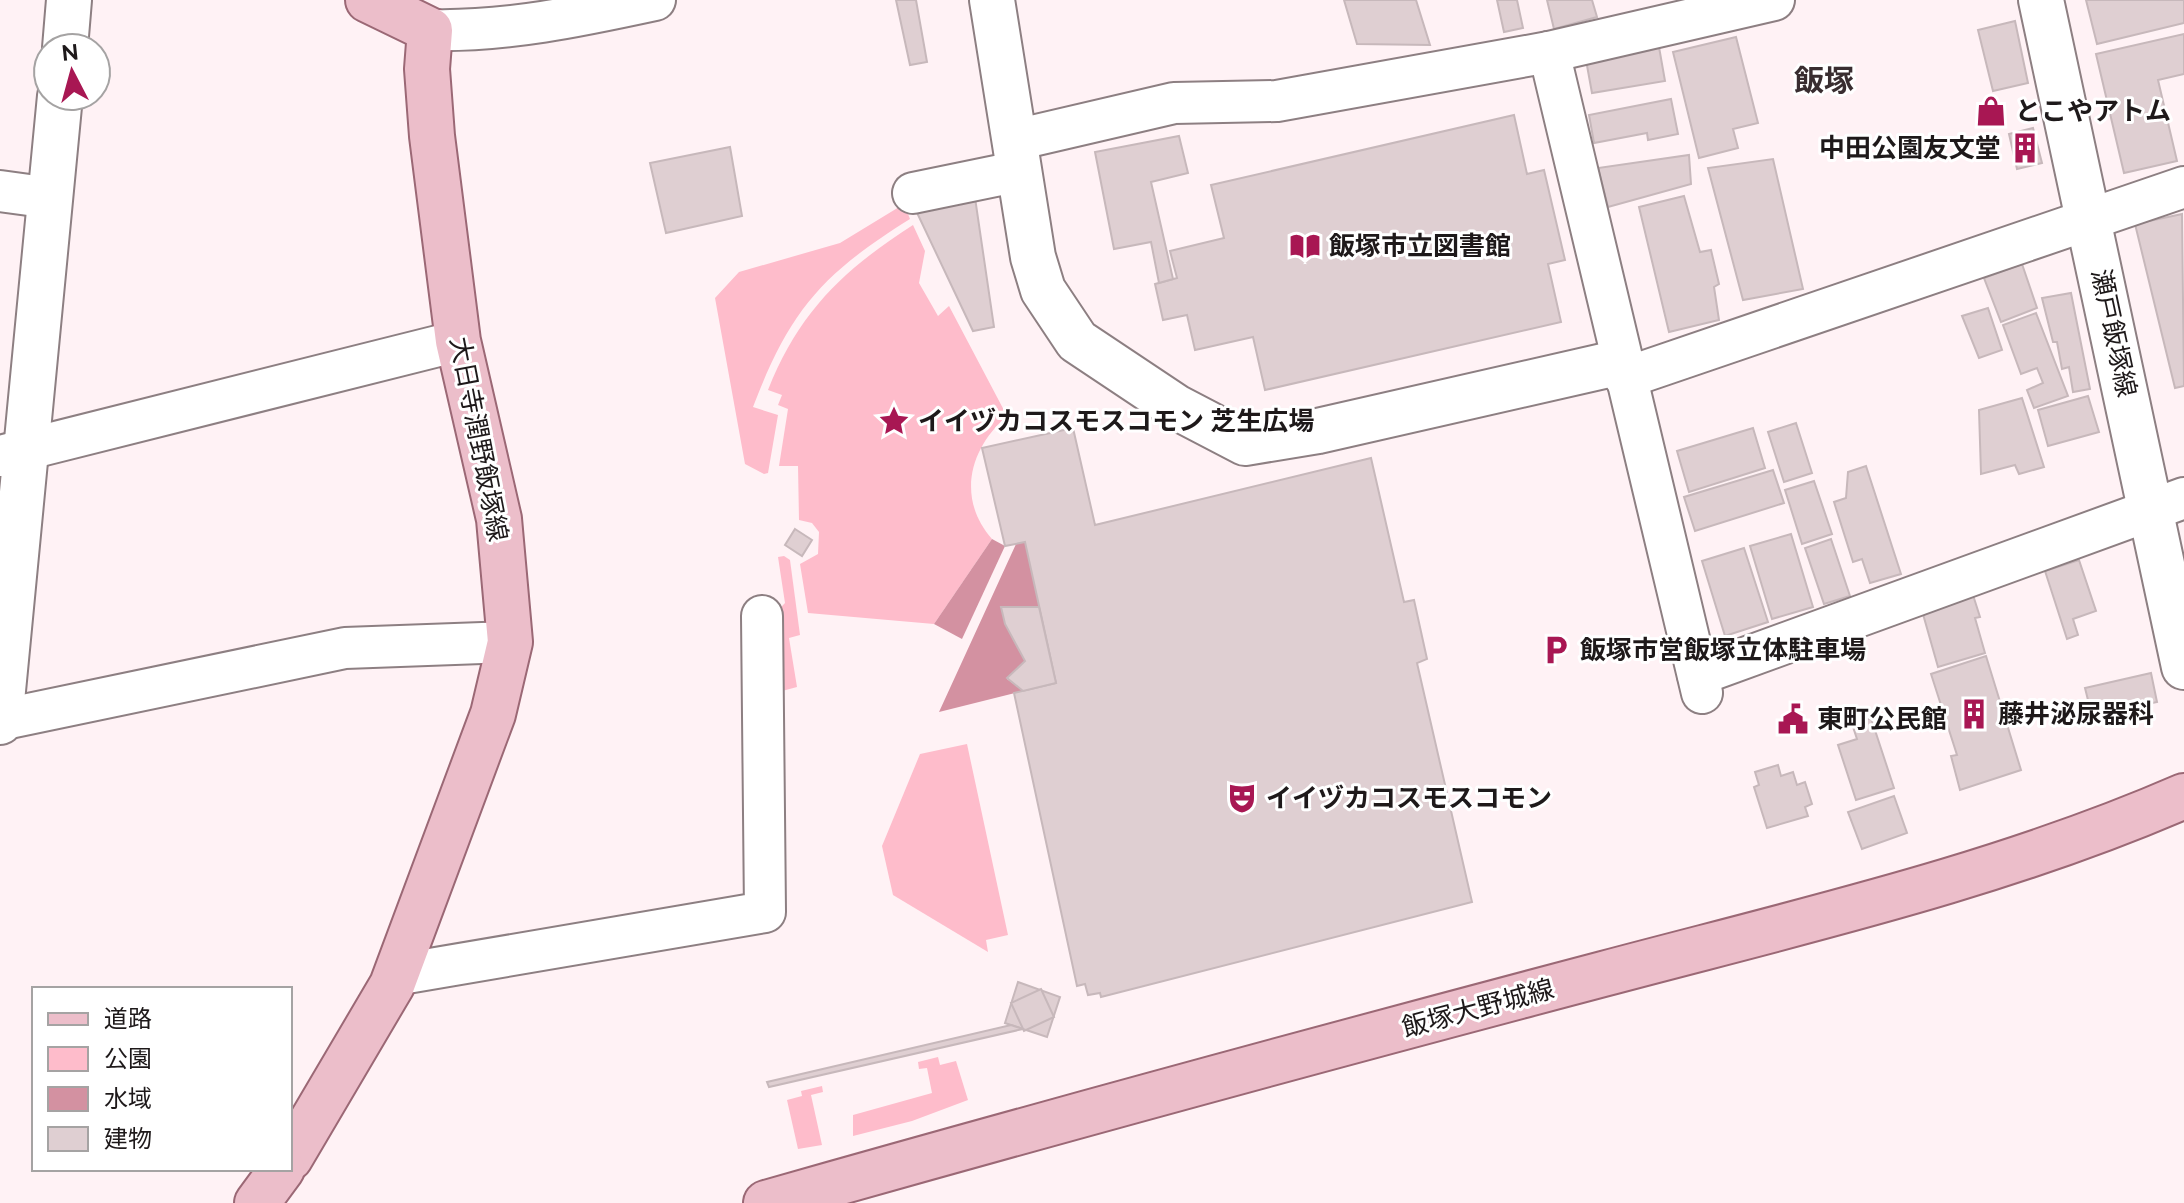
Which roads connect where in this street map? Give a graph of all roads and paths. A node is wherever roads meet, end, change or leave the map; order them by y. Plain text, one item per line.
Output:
1 (69, 0) edge
2 (368, 0) edge
3 (655, 0) edge
4 (992, 0) edge
5 (1774, 0) edge
6 (2041, 0) edge
7 (575, 8) edge
8 (430, 30) junction
9 (66, 32) edge
10 (1549, 52) junction
11 (59, 112) edge
12 (1017, 156) junction
13 (2184, 187) edge
14 (0, 191) edge
15 (913, 193) dead end
16 (51, 198) junction
17 (2089, 222) junction
18 (458, 341) junction
19 (1623, 370) junction
20 (14, 453) edge
21 (2168, 504) edge
22 (762, 616) dead end
23 (510, 642) junction
24 (2184, 667) edge
25 (0, 720) edge
26 (2184, 796) edge
27 (395, 975) junction
28 (292, 1155) edge
29 (281, 1171) edge
30 (257, 1203) edge
31 (766, 1203) edge

1 - 9 street
2 - 8 main road
3 - 7 street
4 - 12 street
5 - 10 street
6 - 17 street, 瀬戸飯塚線
7 - 8 street
8 - 18 main road, 大日寺潤野飯塚線
10 - 12 street
10 - 19 street
11 - 16 street
12 - 15 street
12 - 19 street
13 - 17 street
14 - 16 street
16 - 20 street
17 - 19 street
17 - 21 street, 瀬戸飯塚線
18 - 20 street
18 - 23 main road, 大日寺潤野飯塚線
19 - 21 street
20 - 25 street
21 - 24 street, 瀬戸飯塚線
22 - 27 street
23 - 25 street
23 - 27 main road, 大日寺潤野飯塚線
26 - 31 main road, 飯塚大野城線
27 - 28 main road, 大日寺潤野飯塚線
29 - 30 main road

